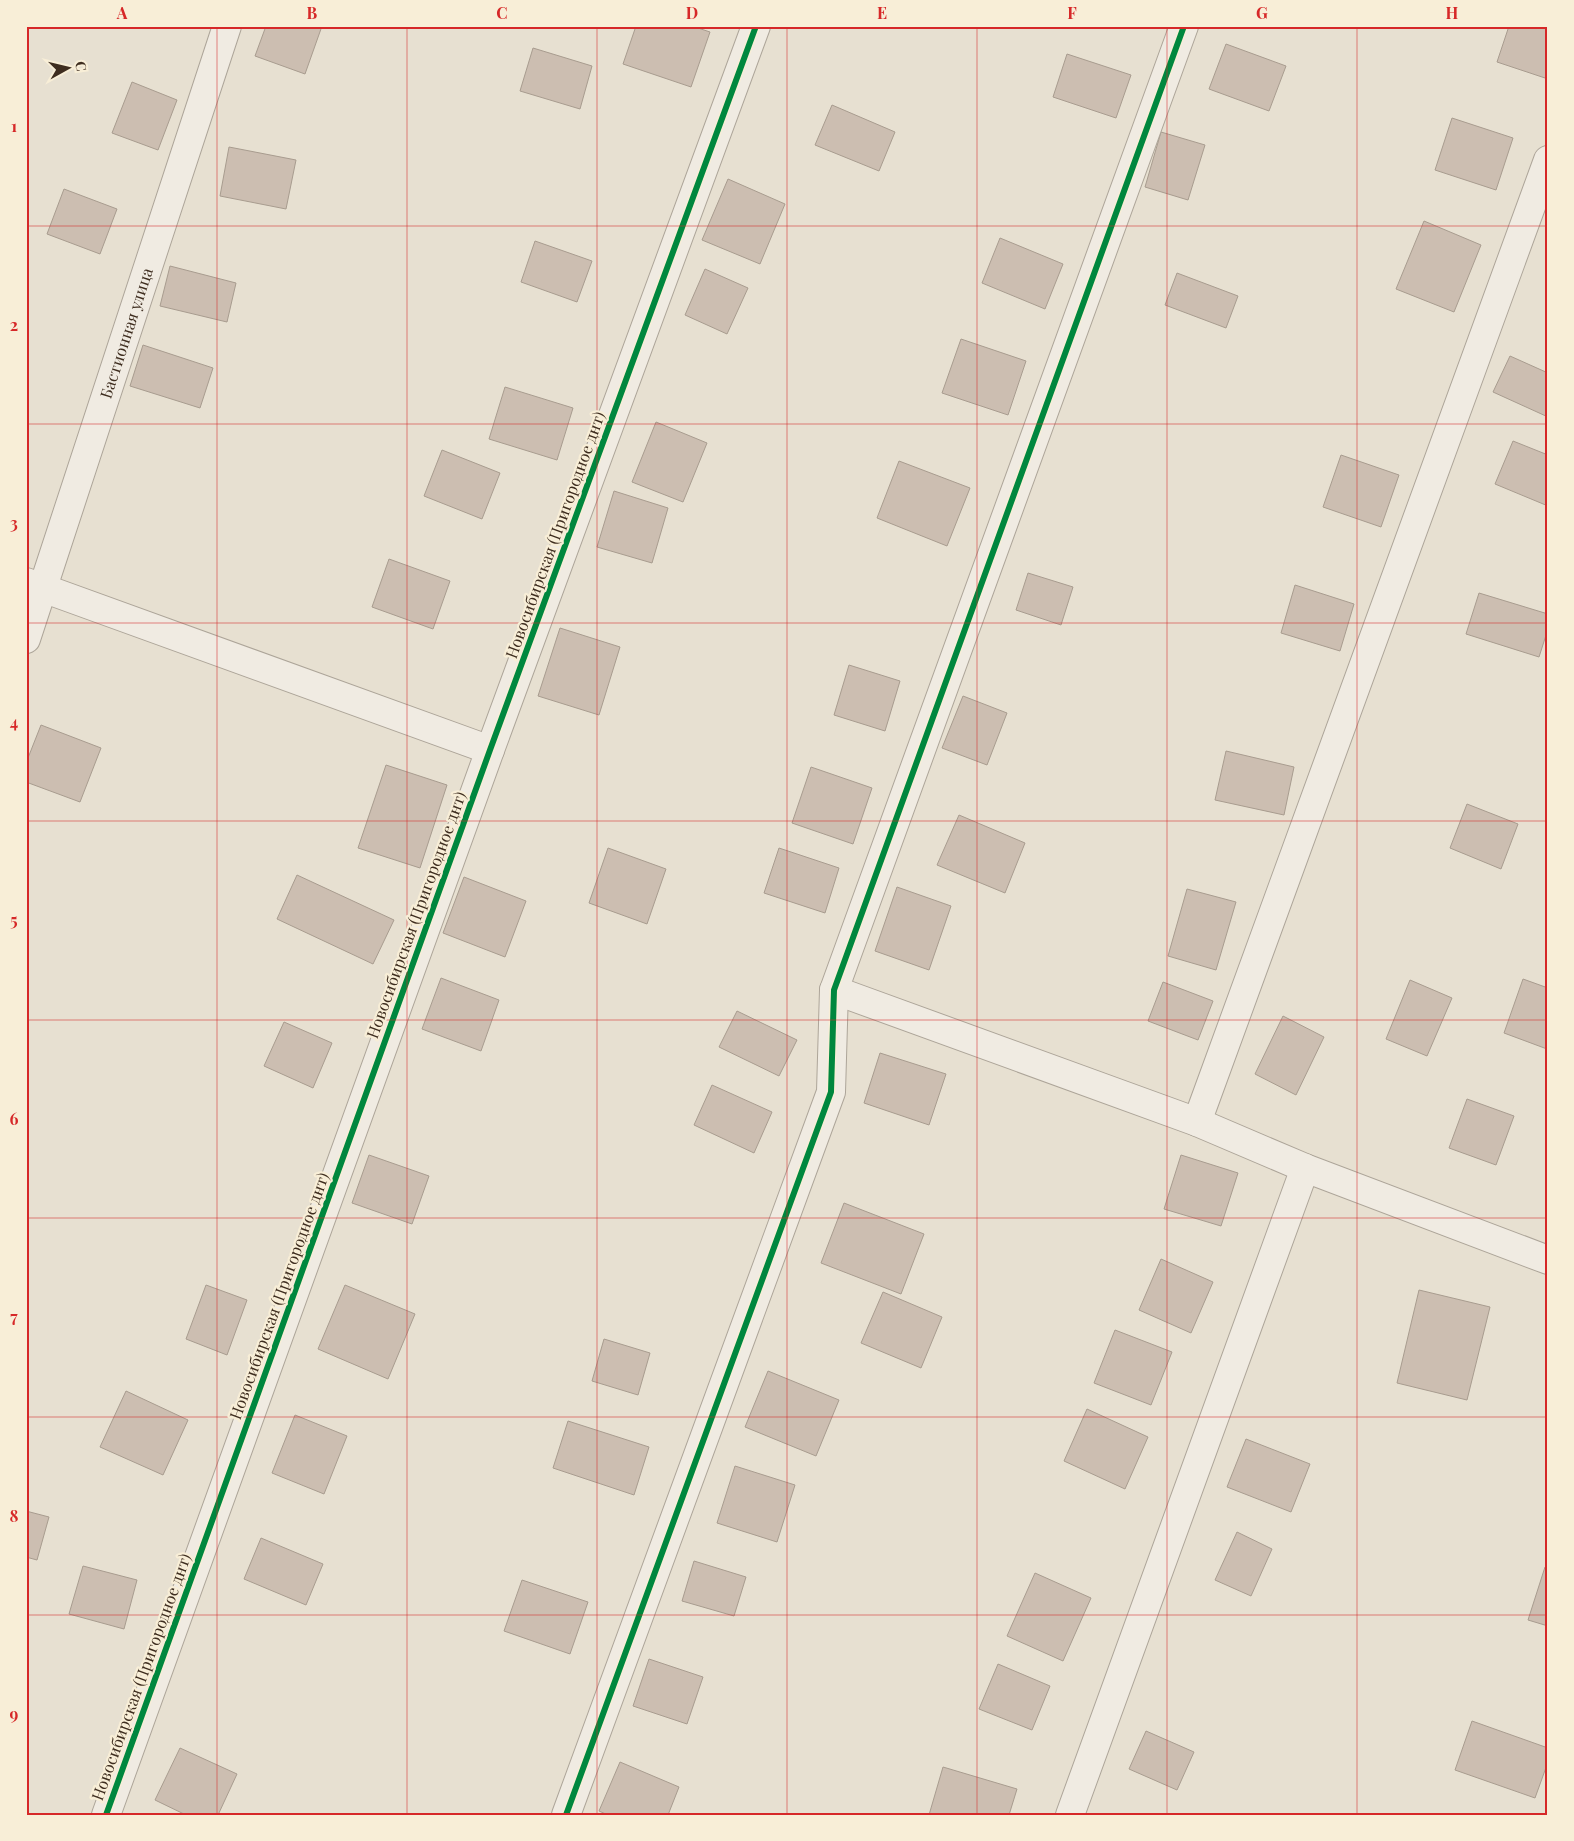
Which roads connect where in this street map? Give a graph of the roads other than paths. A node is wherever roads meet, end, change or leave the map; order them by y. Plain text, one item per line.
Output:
1 (226, 26) edge
2 (756, 26) edge
3 (1184, 26) edge
4 (1548, 160) edge
5 (34, 585) edge
6 (26, 639) edge
7 (490, 750) junction
8 (834, 990) junction
9 (1197, 1122) junction
10 (1305, 1168) junction
11 (1548, 1260) edge
12 (106, 1815) edge
13 (566, 1815) edge
14 (1070, 1815) edge

1 - 5 street, Бастионная улица
2 - 7 street, Новосибирская (Пригородное днт)
3 - 8 street
4 - 9 street
5 - 6 street, Бастионная улица
5 - 7 street
7 - 12 street, Новосибирская (Пригородное днт)
8 - 9 street
8 - 13 street
9 - 10 street
10 - 11 street
10 - 14 street

